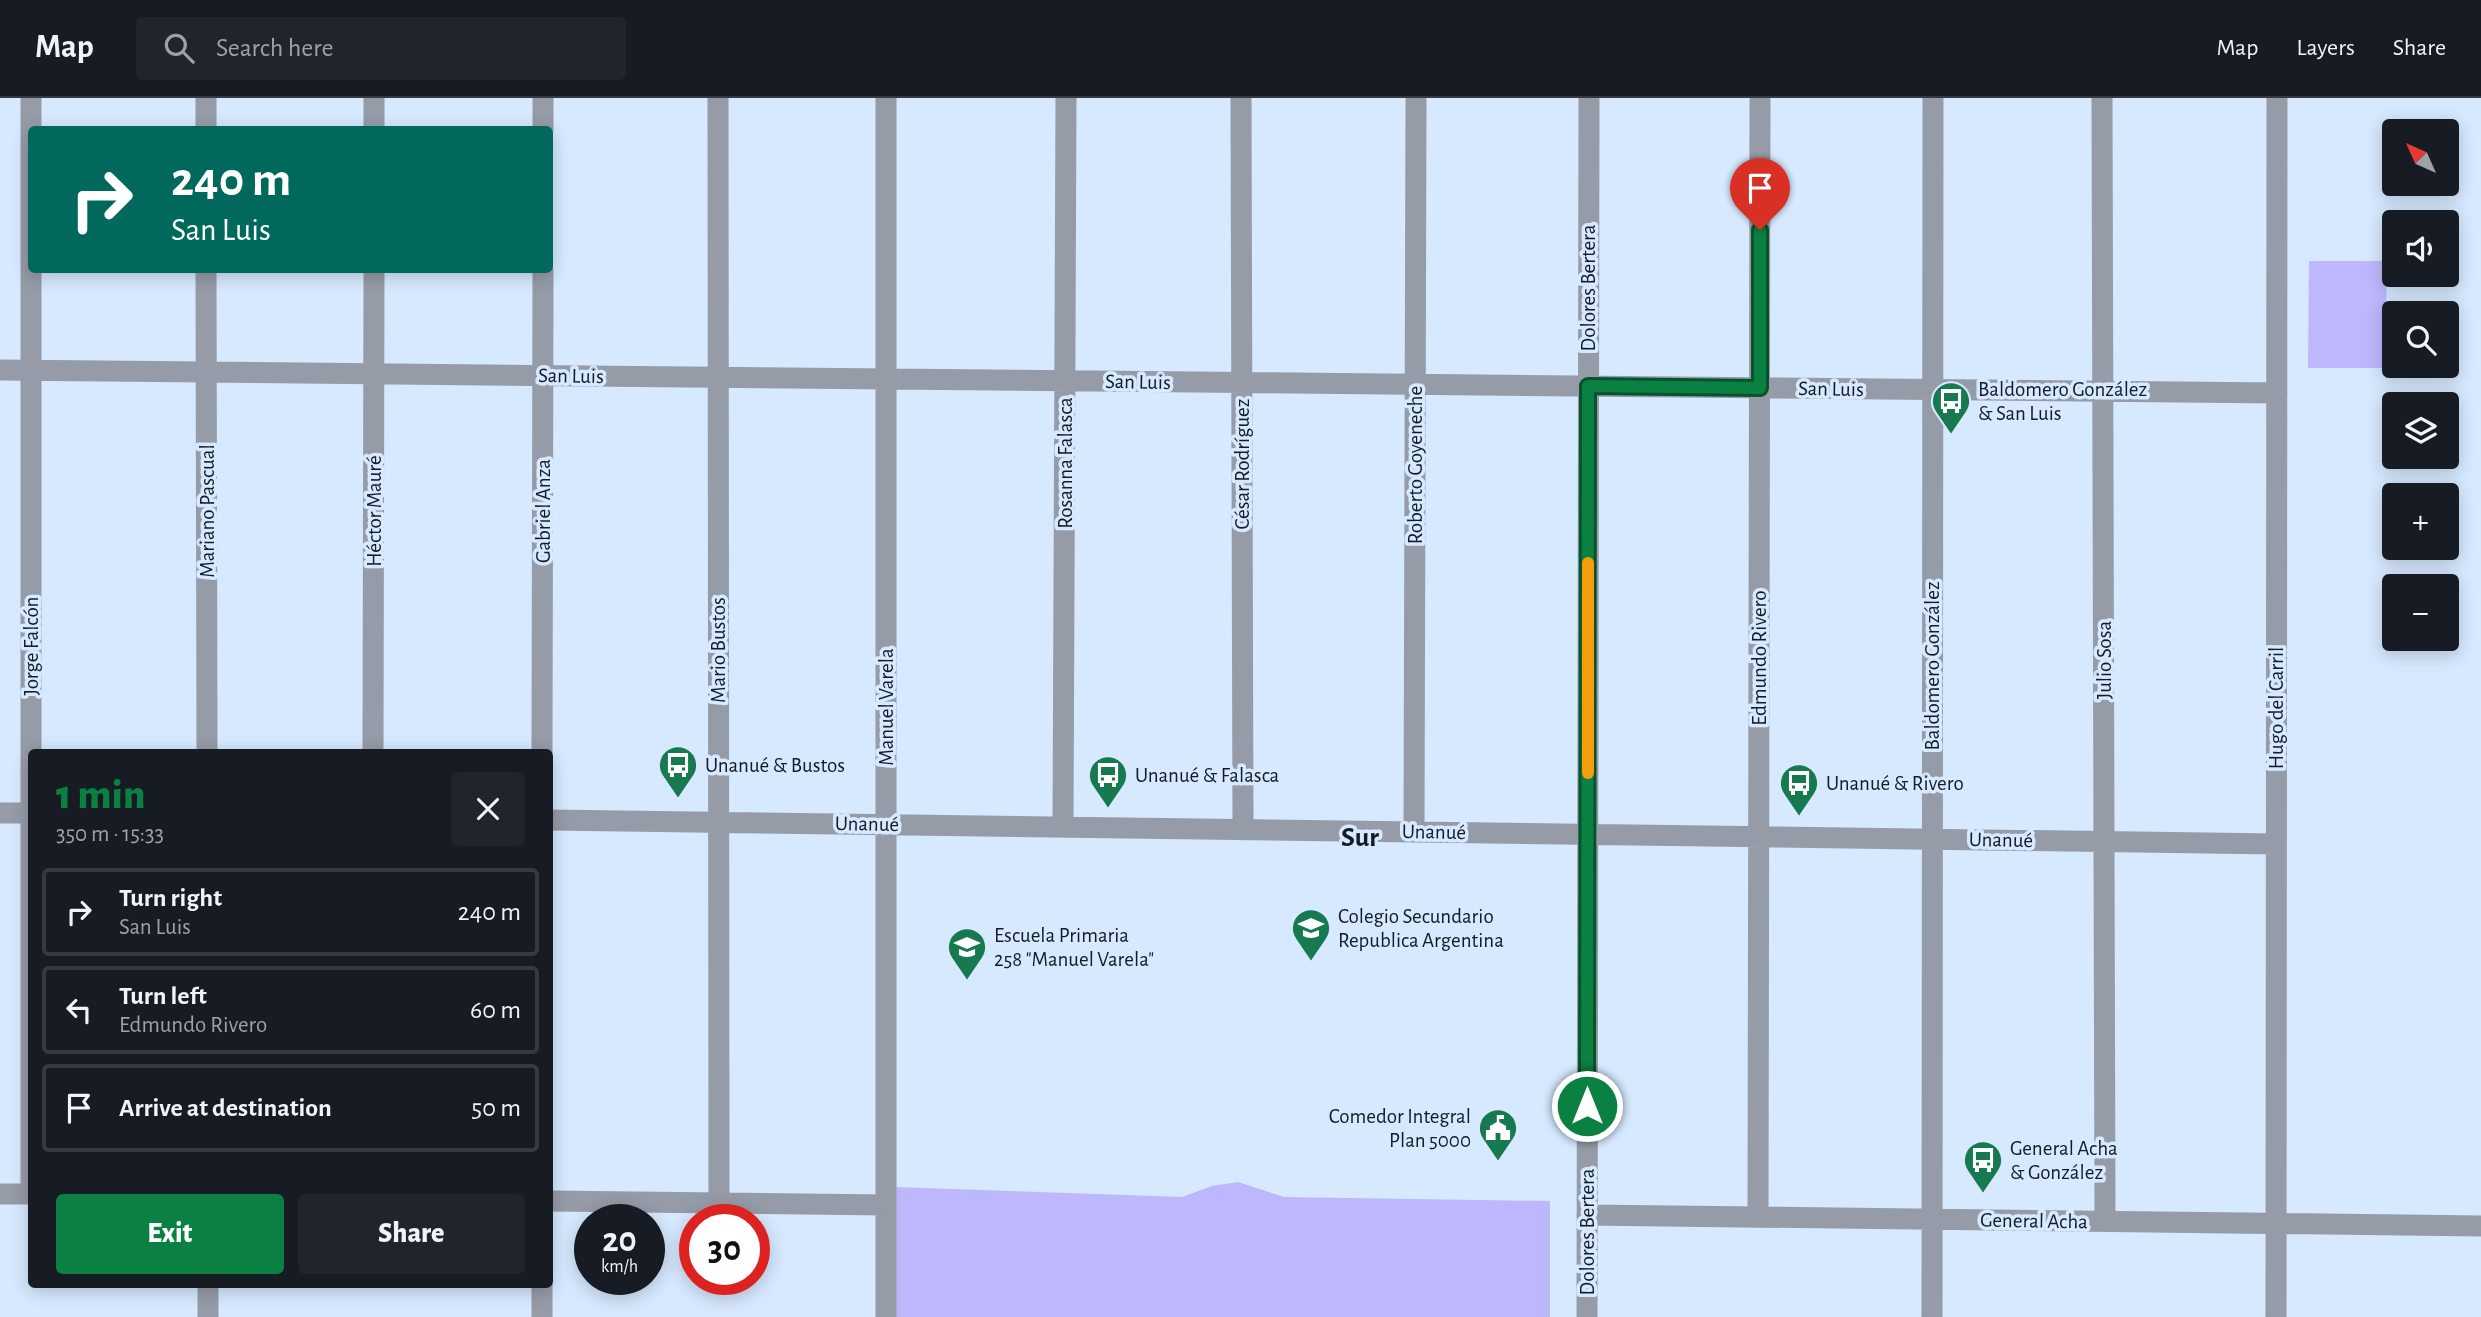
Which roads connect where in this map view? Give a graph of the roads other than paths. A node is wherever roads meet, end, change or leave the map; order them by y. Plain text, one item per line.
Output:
1 (31, 98) edge
2 (206, 98) edge
3 (374, 98) edge
4 (543, 98) edge
5 (718, 98) edge
6 (886, 98) edge
7 (1066, 98) edge
8 (1241, 98) edge
9 (1416, 98) edge
10 (1588, 98) edge
11 (1760, 98) edge
12 (1933, 98) edge
13 (2102, 98) edge
14 (2277, 98) edge
15 (31, 126) edge
16 (206, 126) edge
17 (374, 126) edge
18 (543, 126) edge
19 (31, 273) edge
20 (206, 273) edge
21 (374, 273) edge
22 (543, 273) edge
23 (0, 370) edge
24 (31, 370) junction
25 (206, 372) junction
26 (374, 374) junction
27 (543, 375) junction
28 (718, 377) junction
29 (886, 379) junction
30 (1065, 381) junction
31 (1242, 383) junction
32 (1415, 384) junction
33 (1588, 386) junction
34 (1760, 388) junction
35 (1933, 390) junction
36 (2103, 392) junction
37 (2277, 393) junction
38 (31, 749) edge
39 (207, 749) edge
40 (373, 749) edge
41 (542, 749) edge
42 (0, 813) edge
43 (28, 813) edge
44 (553, 820) edge
45 (718, 822) junction
46 (886, 825) junction
47 (1063, 827) junction
48 (1243, 830) junction
49 (1414, 832) junction
50 (1587, 834) junction
51 (1759, 836) junction
52 (1932, 839) junction
53 (2104, 841) junction
54 (2276, 844) junction
55 (0, 1194) edge
56 (28, 1194) edge
57 (553, 1201) edge
58 (719, 1203) junction
59 (886, 1205) junction
60 (1587, 1215) junction
61 (1758, 1217) junction
62 (1932, 1219) junction
63 (2105, 1222) junction
64 (2276, 1224) junction
65 (2481, 1226) edge
66 (208, 1288) edge
67 (542, 1288) edge
68 (208, 1317) edge
69 (542, 1317) edge
70 (886, 1317) edge
71 (1587, 1317) edge
72 (1932, 1317) edge
73 (2276, 1317) edge

1 - 15 street, Jorge Falcón
2 - 16 street
3 - 17 street
4 - 18 street
5 - 28 street, Mario Bustos
6 - 29 street, Manuel Varela
7 - 30 street, Rosanna Falasca
8 - 31 street, César Rodríguez
9 - 32 street, Roberto Goyeneche
10 - 33 street, Dolores Bertera
11 - 34 street, Edmundo Rivero
12 - 35 street, Baldomero González
13 - 36 street, Julio Sosa
14 - 37 street, Hugo del Carril
19 - 24 street, Jorge Falcón
20 - 25 street, Mariano Pascual
21 - 26 street, Héctor Mauré
22 - 27 street, Gabriel Anza
23 - 24 street, San Luis
24 - 25 street, San Luis
24 - 38 street, Jorge Falcón
25 - 26 street, San Luis
25 - 39 street, Mariano Pascual
26 - 27 street, San Luis
26 - 40 street, Héctor Mauré
27 - 28 street, San Luis
27 - 41 street, Gabriel Anza
28 - 29 street, San Luis
28 - 45 street, Mario Bustos
29 - 30 street, San Luis
29 - 46 street, Manuel Varela
30 - 31 street, San Luis
30 - 47 street, Rosanna Falasca
31 - 32 street, San Luis
31 - 48 street, César Rodríguez
32 - 33 street, San Luis
32 - 49 street, Roberto Goyeneche
33 - 34 street, San Luis
33 - 50 street, Dolores Bertera
34 - 35 street, San Luis
34 - 51 street, Edmundo Rivero
35 - 36 street, San Luis
35 - 52 street, Baldomero González
36 - 37 street, San Luis
36 - 53 street, Julio Sosa
37 - 54 street, Hugo del Carril
42 - 43 street
44 - 45 street, Unanué
45 - 46 street, Unanué
45 - 58 street, Mario Bustos
46 - 47 street, Unanué
46 - 59 street, Manuel Varela
47 - 48 street, Unanué
48 - 49 street, Unanué
49 - 50 street, Unanué
50 - 51 street, Unanué
50 - 60 street, Dolores Bertera
51 - 52 street, Unanué
51 - 61 street, Edmundo Rivero
52 - 53 street, Unanué
52 - 62 street, Baldomero González
53 - 54 street, Unanué
53 - 63 street, Julio Sosa
54 - 64 street, Hugo del Carril
55 - 56 street
57 - 58 street
58 - 59 street
59 - 70 street, Manuel Varela
60 - 61 street, General Acha
60 - 71 street, Dolores Bertera
61 - 62 street, General Acha
62 - 63 street, General Acha
62 - 72 street, Baldomero González
63 - 64 street, General Acha
64 - 65 street, General Acha
64 - 73 street, Hugo del Carril
66 - 68 street
67 - 69 street

